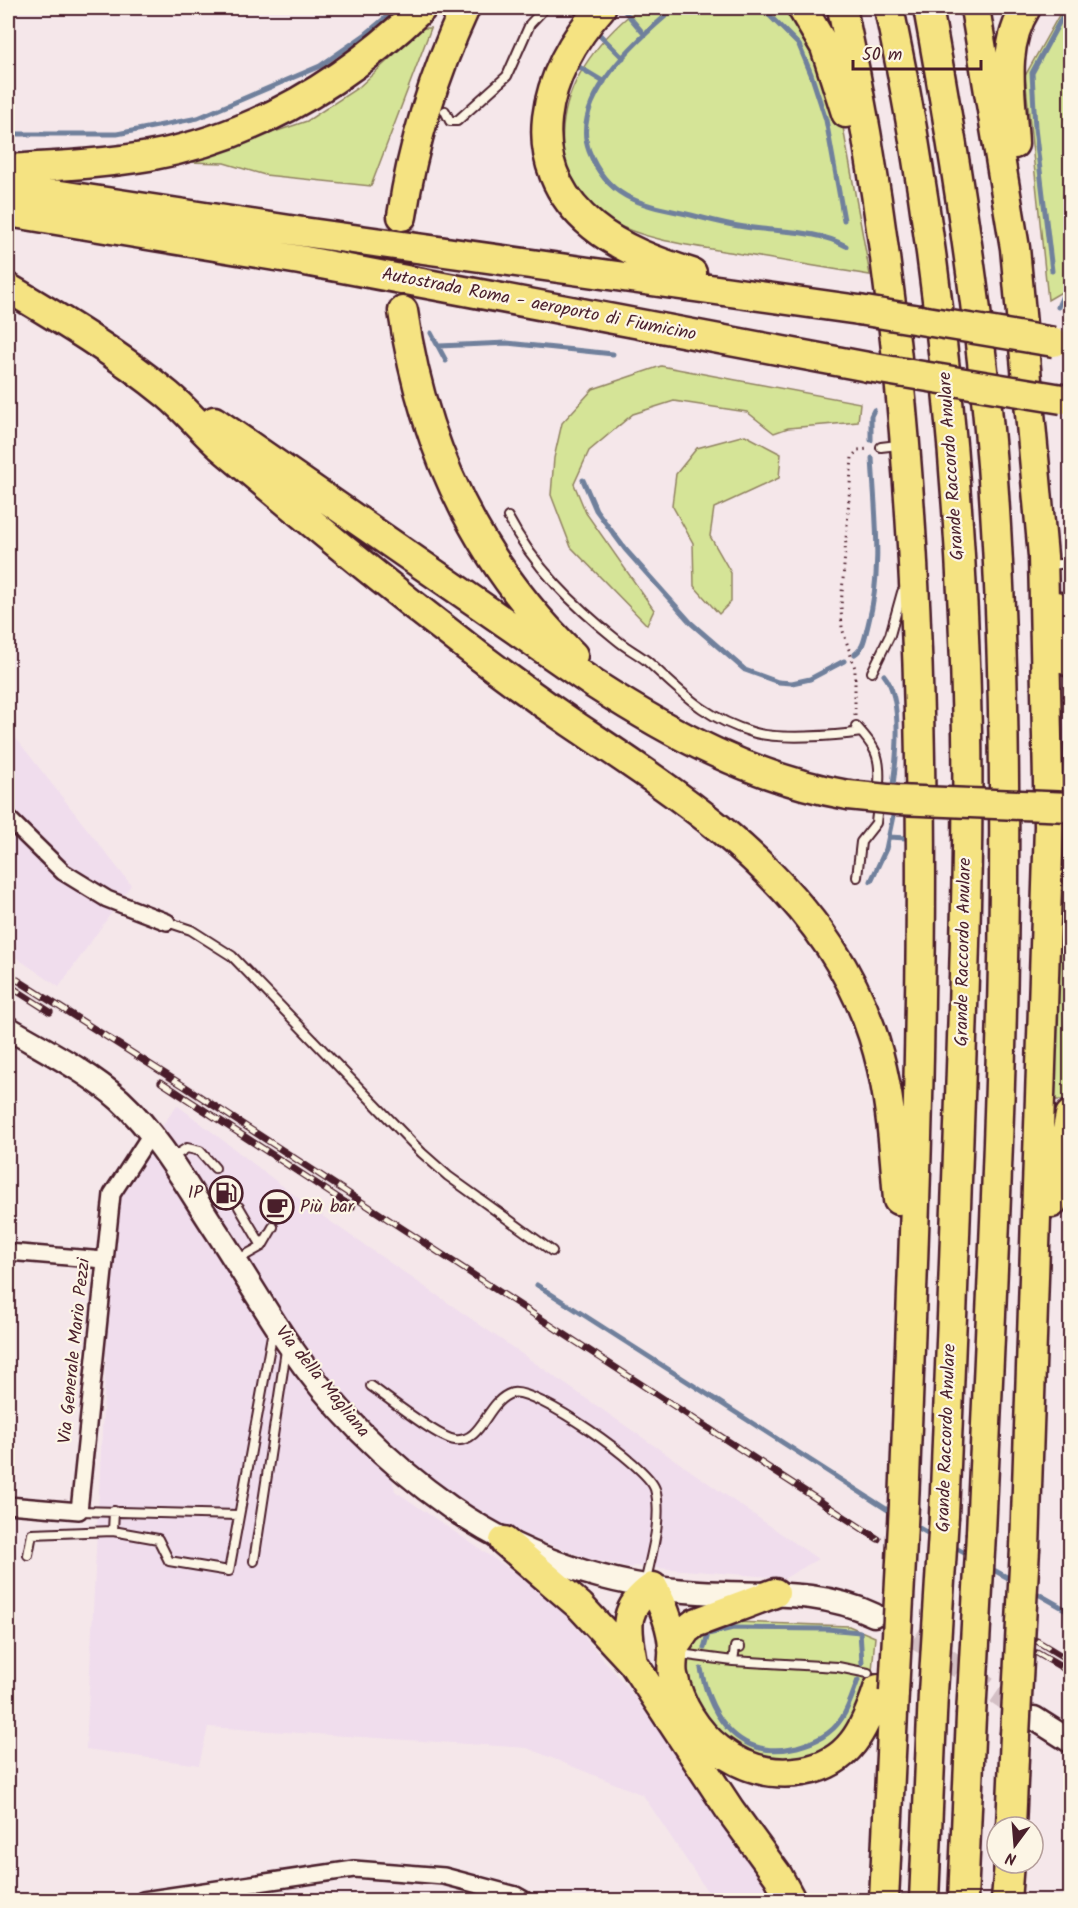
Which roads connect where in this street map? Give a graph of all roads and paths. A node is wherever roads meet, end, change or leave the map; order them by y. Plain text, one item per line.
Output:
1 (422, 8) edge
2 (465, 8) edge
3 (545, 8) edge
4 (601, 8) edge
5 (802, 8) edge
6 (842, 8) edge
7 (889, 8) edge
8 (928, 8) edge
9 (975, 8) edge
10 (1026, 8) edge
11 (444, 111) dead end
12 (8, 169) edge
13 (8, 187) edge
14 (8, 212) edge
15 (402, 216) tunnel mouth
16 (1016, 248) junction
17 (888, 280) junction
18 (8, 288) edge
19 (786, 299) junction
20 (403, 311) tunnel mouth
21 (1065, 343) edge
22 (170, 397) junction
23 (1068, 400) edge
24 (893, 446) junction
25 (508, 517) dead end
26 (911, 560) junction
27 (1053, 562) edge
28 (1071, 662) edge
29 (872, 672) dead end
30 (656, 723) junction
31 (859, 729) junction
32 (879, 784) dead end
33 (1071, 807) edge
34 (877, 814) dead end
35 (8, 818) edge
36 (857, 877) dead end
37 (167, 922) joint
38 (8, 1028) edge
39 (1071, 1115) edge
40 (151, 1134) junction
41 (169, 1159) junction
42 (215, 1168) dead end
43 (239, 1208) dead end
44 (273, 1227) dead end
45 (262, 1246) junction
46 (552, 1251) dead end
47 (8, 1252) edge
48 (104, 1260) junction
49 (236, 1260) junction
50 (275, 1323) junction
51 (287, 1343) junction
52 (910, 1347) junction
53 (371, 1386) dead end
54 (1028, 1489) junction
55 (8, 1505) edge
56 (79, 1511) junction
57 (114, 1511) junction
58 (239, 1515) junction
59 (112, 1531) junction
60 (504, 1541) junction
61 (28, 1555) dead end
62 (254, 1561) dead end
63 (649, 1586) junction
64 (776, 1593) junction
65 (874, 1615) tunnel mouth
66 (740, 1647) dead end
67 (673, 1654) junction
68 (733, 1661) junction
69 (633, 1663) junction
70 (880, 1685) junction
71 (1024, 1726) junction
72 (1071, 1741) edge
73 (1013, 1815) edge
74 (1008, 1875) edge
75 (1016, 1875) edge
76 (143, 1900) edge
77 (525, 1900) edge
78 (791, 1900) edge
79 (884, 1900) edge
80 (924, 1900) edge
81 (963, 1900) edge
82 (1006, 1900) edge
83 (1017, 1900) edge

1 - 12 highway
2 - 15 highway
3 - 11 lane
4 - 19 highway
5 - 17 highway
6 - 17 highway
7 - 80 highway, Grande Raccordo Anulare, bridge
8 - 81 highway, Grande Raccordo Anulare, bridge
9 - 16 highway
10 - 16 highway
13 - 19 highway, Autostrada Roma - aeroporto di Fiumicino
14 - 23 highway, Autostrada Roma - aeroporto di Fiumicino, bridge
16 - 27 highway
17 - 24 highway
18 - 22 highway
19 - 21 highway, Autostrada Roma - aeroporto di Fiumicino, bridge
20 - 30 highway
22 - 30 highway
22 - 52 highway
24 - 26 highway
24 - 31 path
25 - 31 lane
26 - 29 lane
26 - 52 highway
27 - 28 highway
27 - 54 highway
30 - 33 highway, bridge
31 - 32 lane
34 - 36 lane
35 - 37 street
37 - 46 lane
38 - 40 main road, Via della Magliana
39 - 54 highway
40 - 41 main road, Via della Magliana
40 - 48 street, Via Generale Mario Pezzi
41 - 42 lane
41 - 49 main road, Via della Magliana
43 - 45 lane
44 - 45 lane
45 - 49 lane
47 - 48 street
48 - 56 street, Via Generale Mario Pezzi
49 - 50 main road, Via della Magliana
50 - 51 main road, Via della Magliana
50 - 58 lane
51 - 60 main road, Via della Magliana
51 - 62 lane
52 - 70 highway, bridge
53 - 63 lane
54 - 71 highway, bridge
55 - 56 street
56 - 57 lane
57 - 58 lane
57 - 59 lane
58 - 59 lane
59 - 61 lane
60 - 63 main road, Via della Magliana
60 - 69 highway
63 - 64 main road, Via della Magliana
63 - 67 highway
63 - 69 highway
64 - 65 main road, Via della Magliana
64 - 67 highway
66 - 68 lane
67 - 68 lane
67 - 70 highway
68 - 70 lane
69 - 78 highway
70 - 79 highway
71 - 72 main road
71 - 73 highway
74 - 82 highway
75 - 83 highway
76 - 77 street

